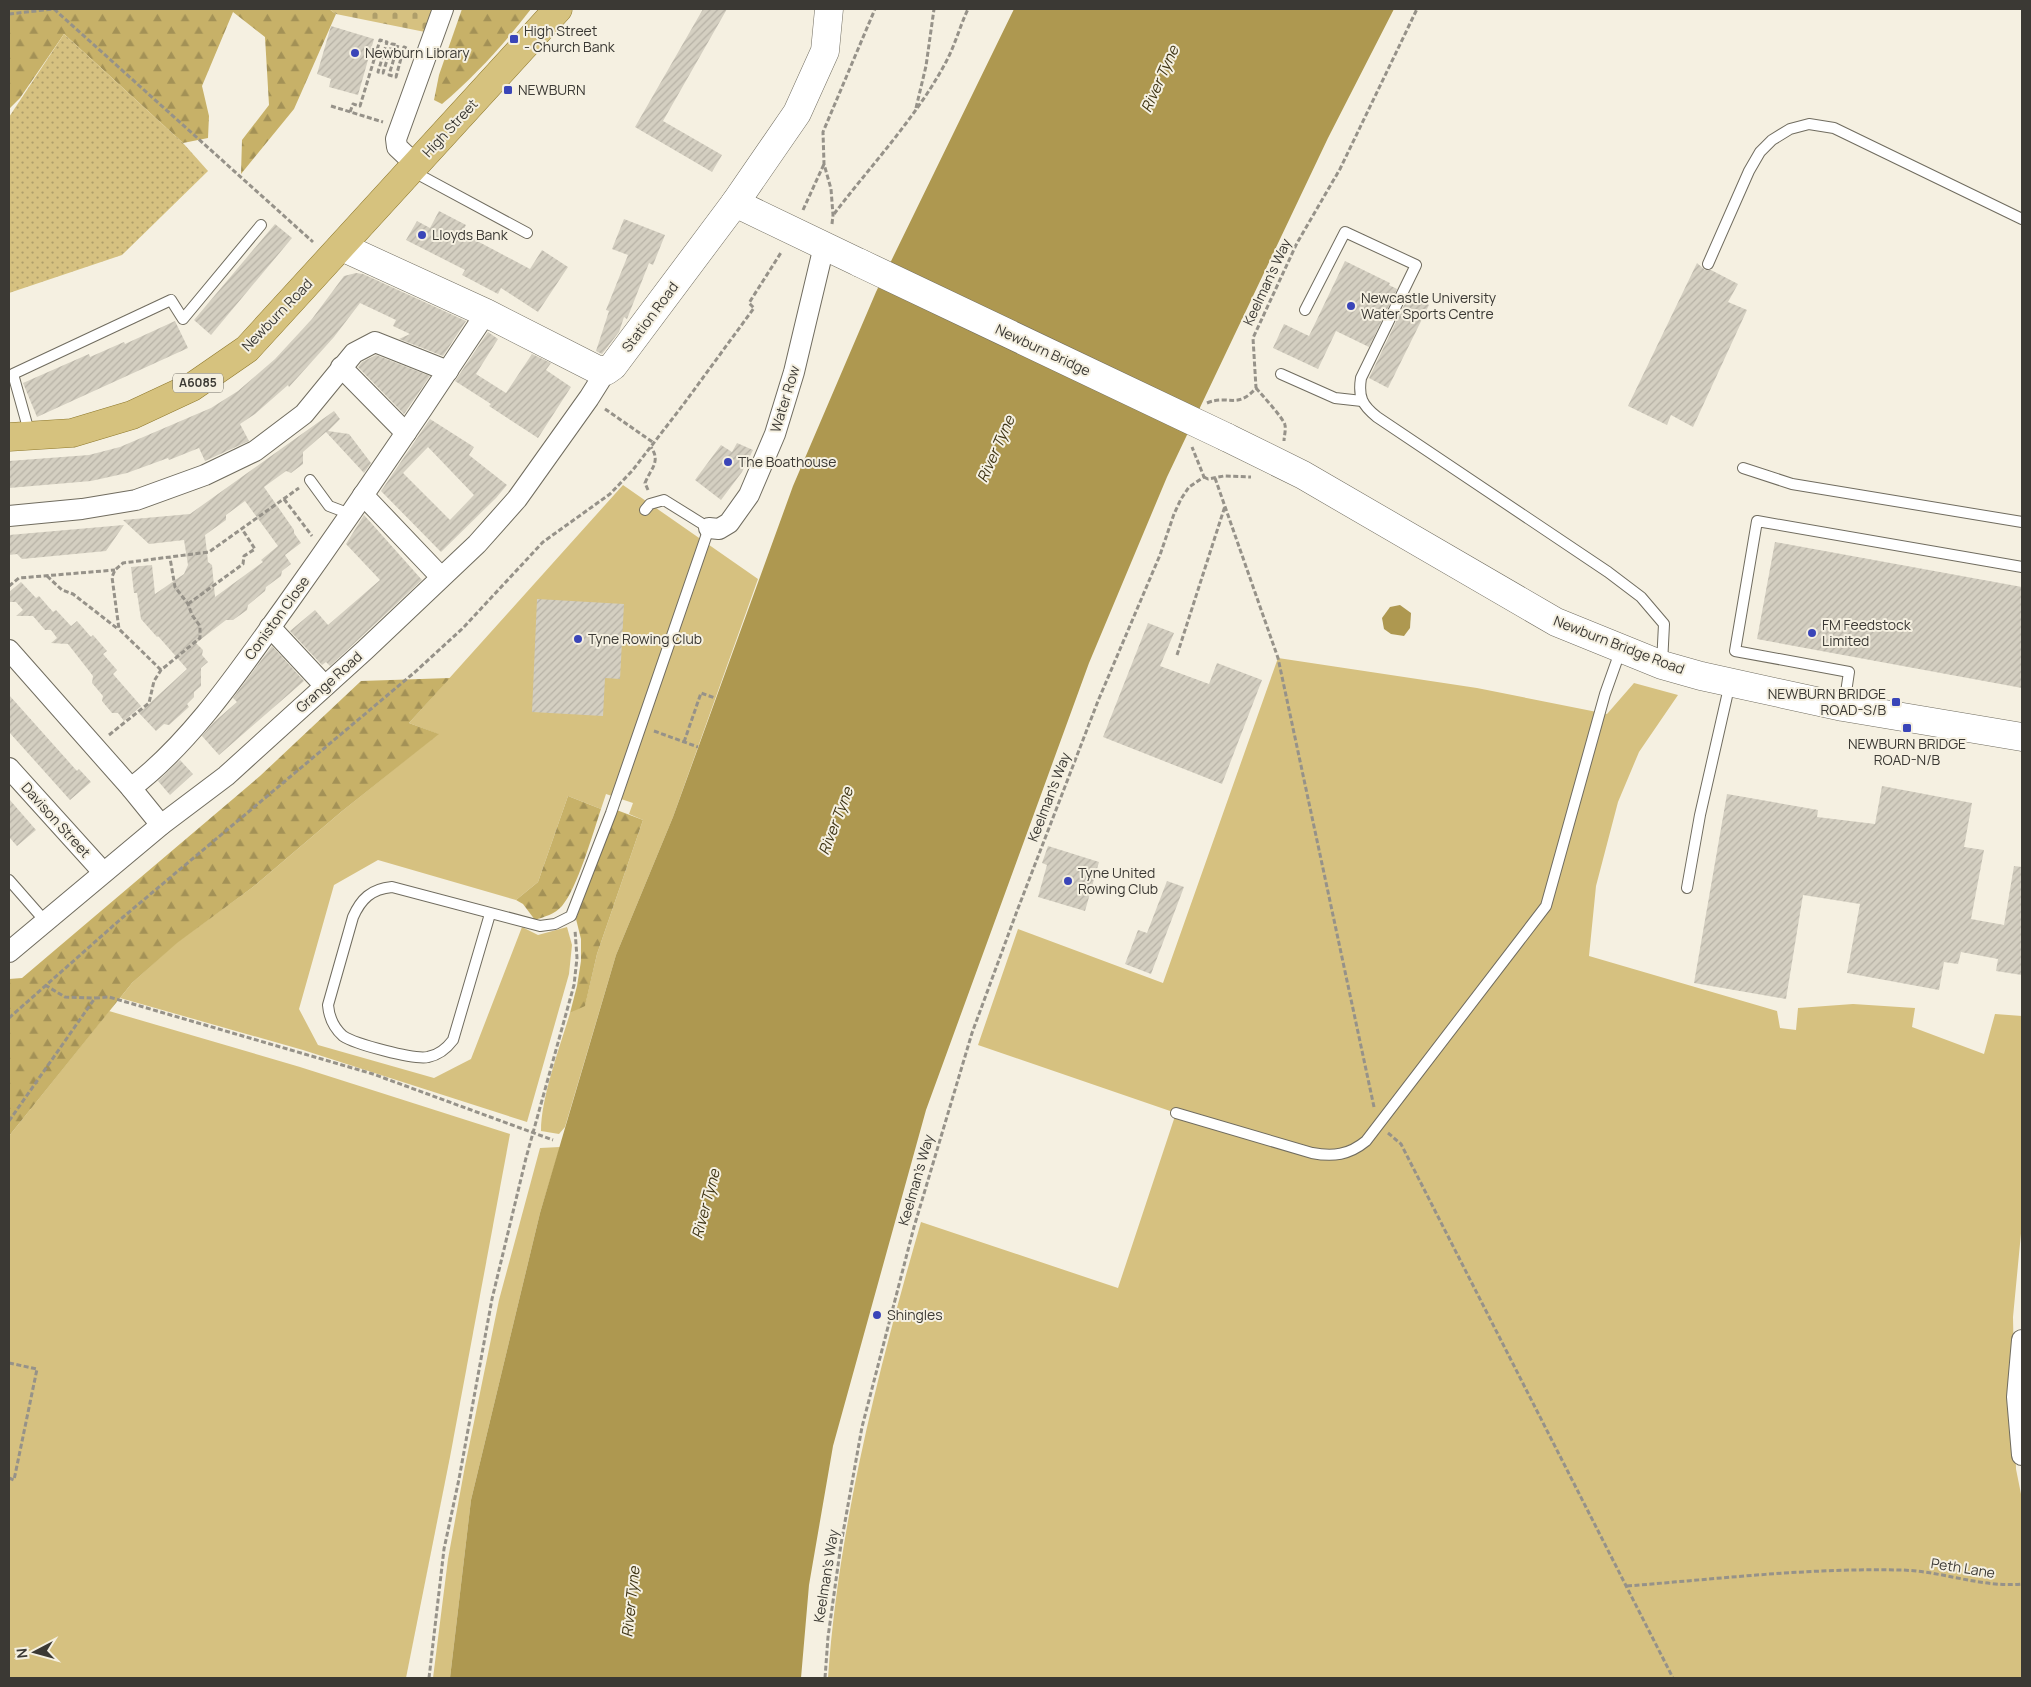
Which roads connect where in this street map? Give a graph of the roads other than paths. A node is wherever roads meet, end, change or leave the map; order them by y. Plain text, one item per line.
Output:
1 (443, 9) edge
2 (558, 9) edge
3 (829, 9) edge
4 (414, 167) junction
5 (735, 203) junction
6 (2022, 219) edge
7 (261, 225) dead end
8 (527, 233) dead end
9 (824, 246) junction
10 (331, 247) junction
11 (1708, 264) dead end
12 (1305, 310) dead end
13 (486, 313) junction
14 (341, 367) junction
15 (606, 370) junction
16 (448, 371) junction
17 (1282, 374) dead end
18 (1362, 401) junction
19 (406, 433) junction
20 (20, 437) edge
21 (1226, 437) joint
22 (1744, 468) dead end
23 (310, 480) road end
24 (363, 496) junction
25 (645, 510) dead end
26 (350, 514) junction
27 (9, 516) edge
28 (2022, 522) edge
29 (710, 528) junction
30 (2022, 567) edge
31 (441, 578) junction
32 (270, 627) junction
33 (1621, 648) junction
34 (9, 650) edge
35 (1662, 665) junction
36 (1730, 682) junction
37 (325, 686) junction
38 (1844, 707) junction
39 (2022, 737) edge
40 (9, 768) edge
41 (132, 788) junction
42 (161, 824) junction
43 (103, 872) junction
44 (9, 880) edge
45 (1687, 888) dead end
46 (490, 914) junction
47 (45, 920) junction
48 (9, 952) edge
49 (1176, 1113) dead end
50 (2022, 1340) edge
51 (2022, 1455) edge

1 - 4 street
2 - 4 main road, High Street / A6085
3 - 5 street, Station Road
4 - 8 lane
4 - 10 main road, High Street / A6085
5 - 9 street
5 - 15 street, Station Road
6 - 11 lane
7 - 20 lane
9 - 21 street, Newburn Bridge, bridge
9 - 29 street, Water Row
10 - 13 street
10 - 20 main road, Newburn Road / A6085
12 - 18 lane
13 - 15 street
13 - 16 street, Coniston Close
14 - 16 street
14 - 19 street
14 - 27 street
15 - 31 street, Grange Road
16 - 19 street, Coniston Close
17 - 18 lane
18 - 35 lane
19 - 24 street, Coniston Close
21 - 33 street, Newburn Bridge Road
22 - 28 lane
23 - 26 lane
24 - 26 street, Coniston Close
24 - 31 street
25 - 29 lane
26 - 32 street, Coniston Close
29 - 46 lane
30 - 38 lane
31 - 37 street, Grange Road
32 - 37 street
32 - 41 street, Coniston Close
33 - 35 street, Newburn Bridge Road
33 - 49 lane
34 - 41 street
35 - 36 street, Newburn Bridge Road
36 - 38 street, Newburn Bridge Road
36 - 45 lane
37 - 42 street, Grange Road
38 - 39 street, Newburn Bridge Road
40 - 43 street, Davison Street
41 - 42 street
42 - 43 street, Grange Road
43 - 47 street, Grange Road
44 - 47 lane
46 - 46 lane
47 - 48 street, Grange Road
50 - 51 street

